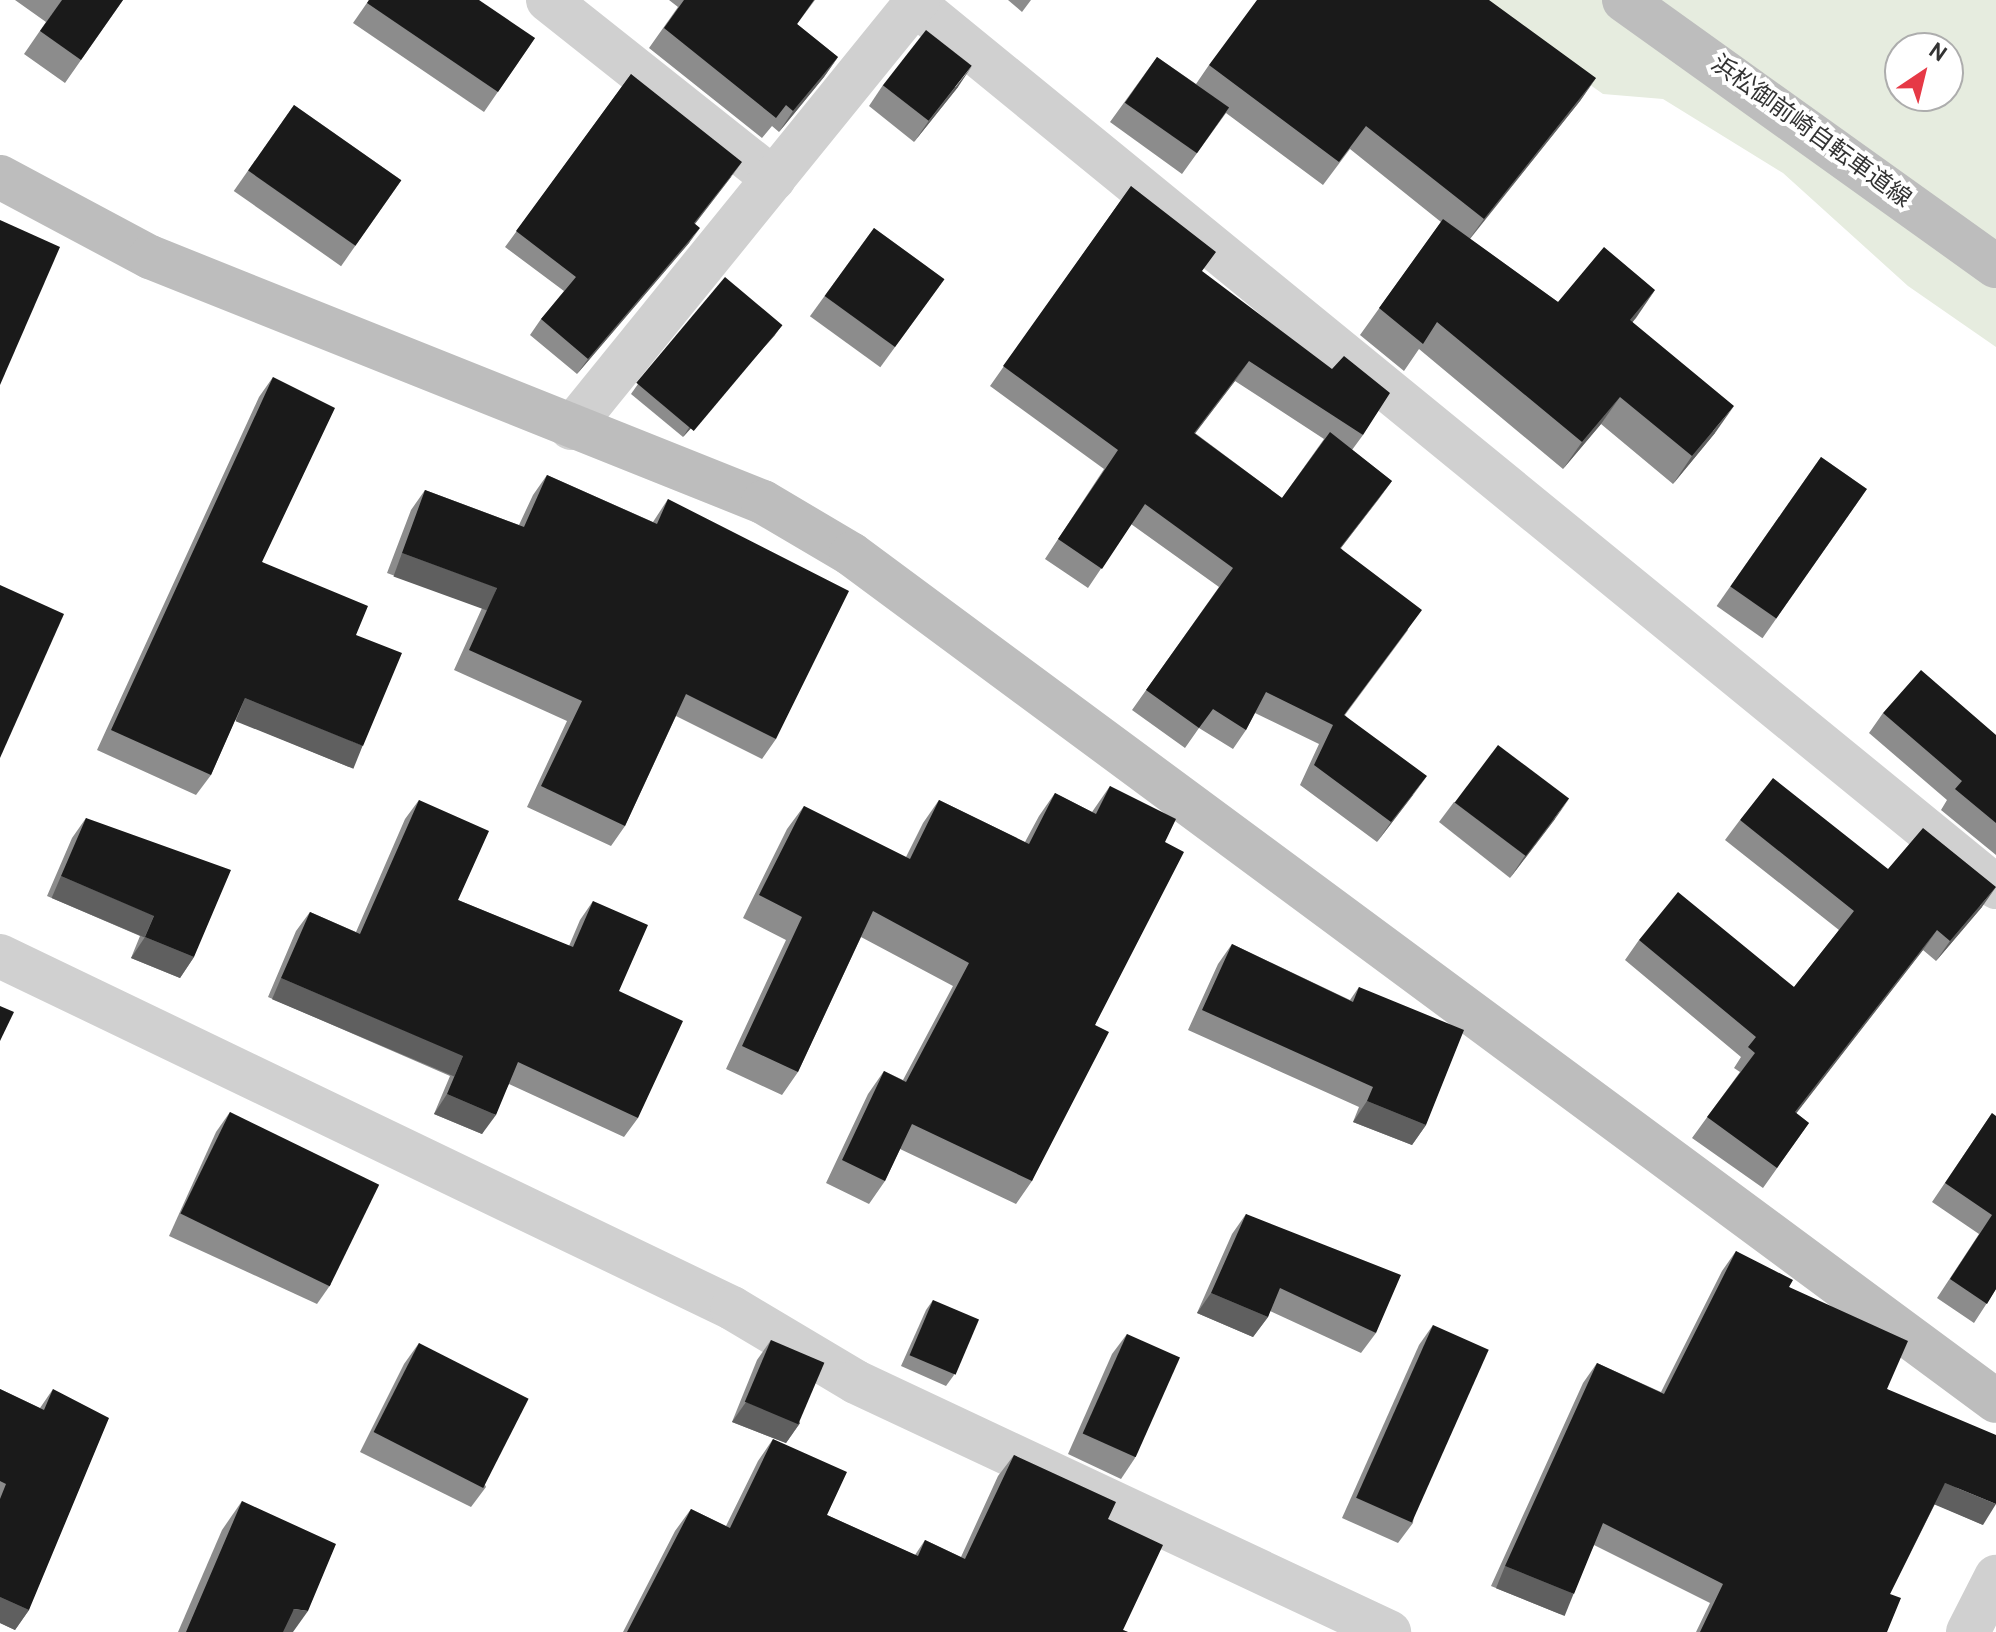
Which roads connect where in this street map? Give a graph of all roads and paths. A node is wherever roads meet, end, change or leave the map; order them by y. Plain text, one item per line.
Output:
1 (548, 0) edge
2 (1624, 0) edge
3 (917, 2) edge
4 (0, 177) edge
5 (774, 179) junction
6 (1996, 266) edge
7 (571, 428) junction
8 (1996, 887) edge
9 (0, 956) edge
10 (1996, 1401) edge
11 (1996, 1577) edge
12 (1389, 1632) edge
13 (1968, 1632) edge

1 - 5 street
2 - 6 street, 浜松御前崎自転車道線
3 - 5 street
3 - 8 street
4 - 7 street
5 - 7 street
7 - 10 street
9 - 12 street
11 - 13 street

